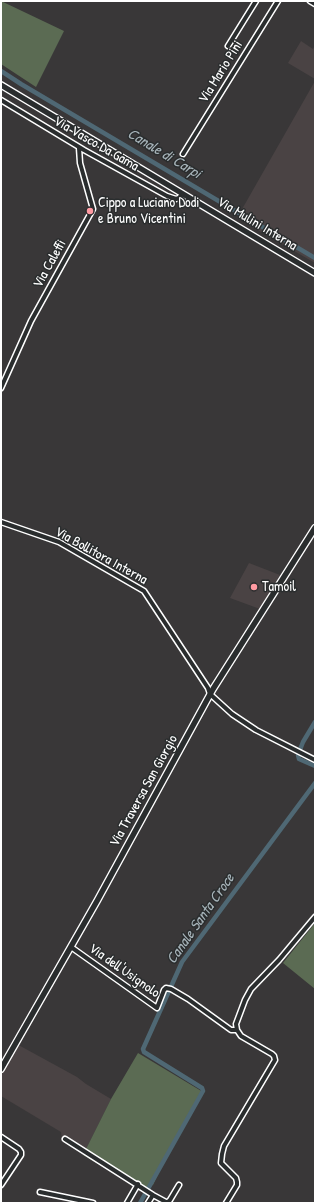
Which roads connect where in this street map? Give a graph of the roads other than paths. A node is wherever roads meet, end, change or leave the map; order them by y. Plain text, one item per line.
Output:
1 (256, 1) edge
2 (278, 1) edge
3 (310, 1) edge
4 (315, 4) edge
5 (228, 46) dead end
6 (1, 85) edge
7 (1, 100) edge
8 (80, 148) junction
9 (183, 154) dead end
10 (182, 194) junction
11 (315, 273) edge
12 (1, 388) edge
13 (1, 522) edge
14 (315, 528) edge
15 (210, 694) junction
16 (315, 760) edge
17 (315, 917) edge
18 (71, 948) junction
19 (236, 1030) junction
20 (1, 1069) edge
21 (1, 1137) edge
22 (65, 1139) dead end
23 (1, 1185) edge
24 (138, 1185) junction
25 (179, 1185) dead end
26 (40, 1192) dead end
27 (151, 1194) junction
28 (92, 1203) edge
29 (127, 1203) edge
30 (148, 1203) edge
31 (226, 1203) edge

1 - 5 street
2 - 9 street, Via Mario Pini
3 - 4 street
6 - 10 main road, Via Mulini Interna
7 - 8 street, Via Vasco Da Gama
8 - 10 street, Via Vasco Da Gama
8 - 12 street, Via Caleffi
10 - 11 main road, Via Mulini Interna
13 - 15 street, Via Bollitora Interna
14 - 15 main road, Via Traversa San Giorgio
15 - 16 street, Via Bollitora Interna
15 - 18 main road, Via Traversa San Giorgio
17 - 19 street
18 - 19 street, Via dell'Usignolo
18 - 20 main road, Via Traversa San Giorgio
19 - 31 street, Via dell'Usignolo
21 - 23 street
22 - 24 street
24 - 27 street
24 - 29 street
25 - 27 street
26 - 28 street
27 - 30 street

